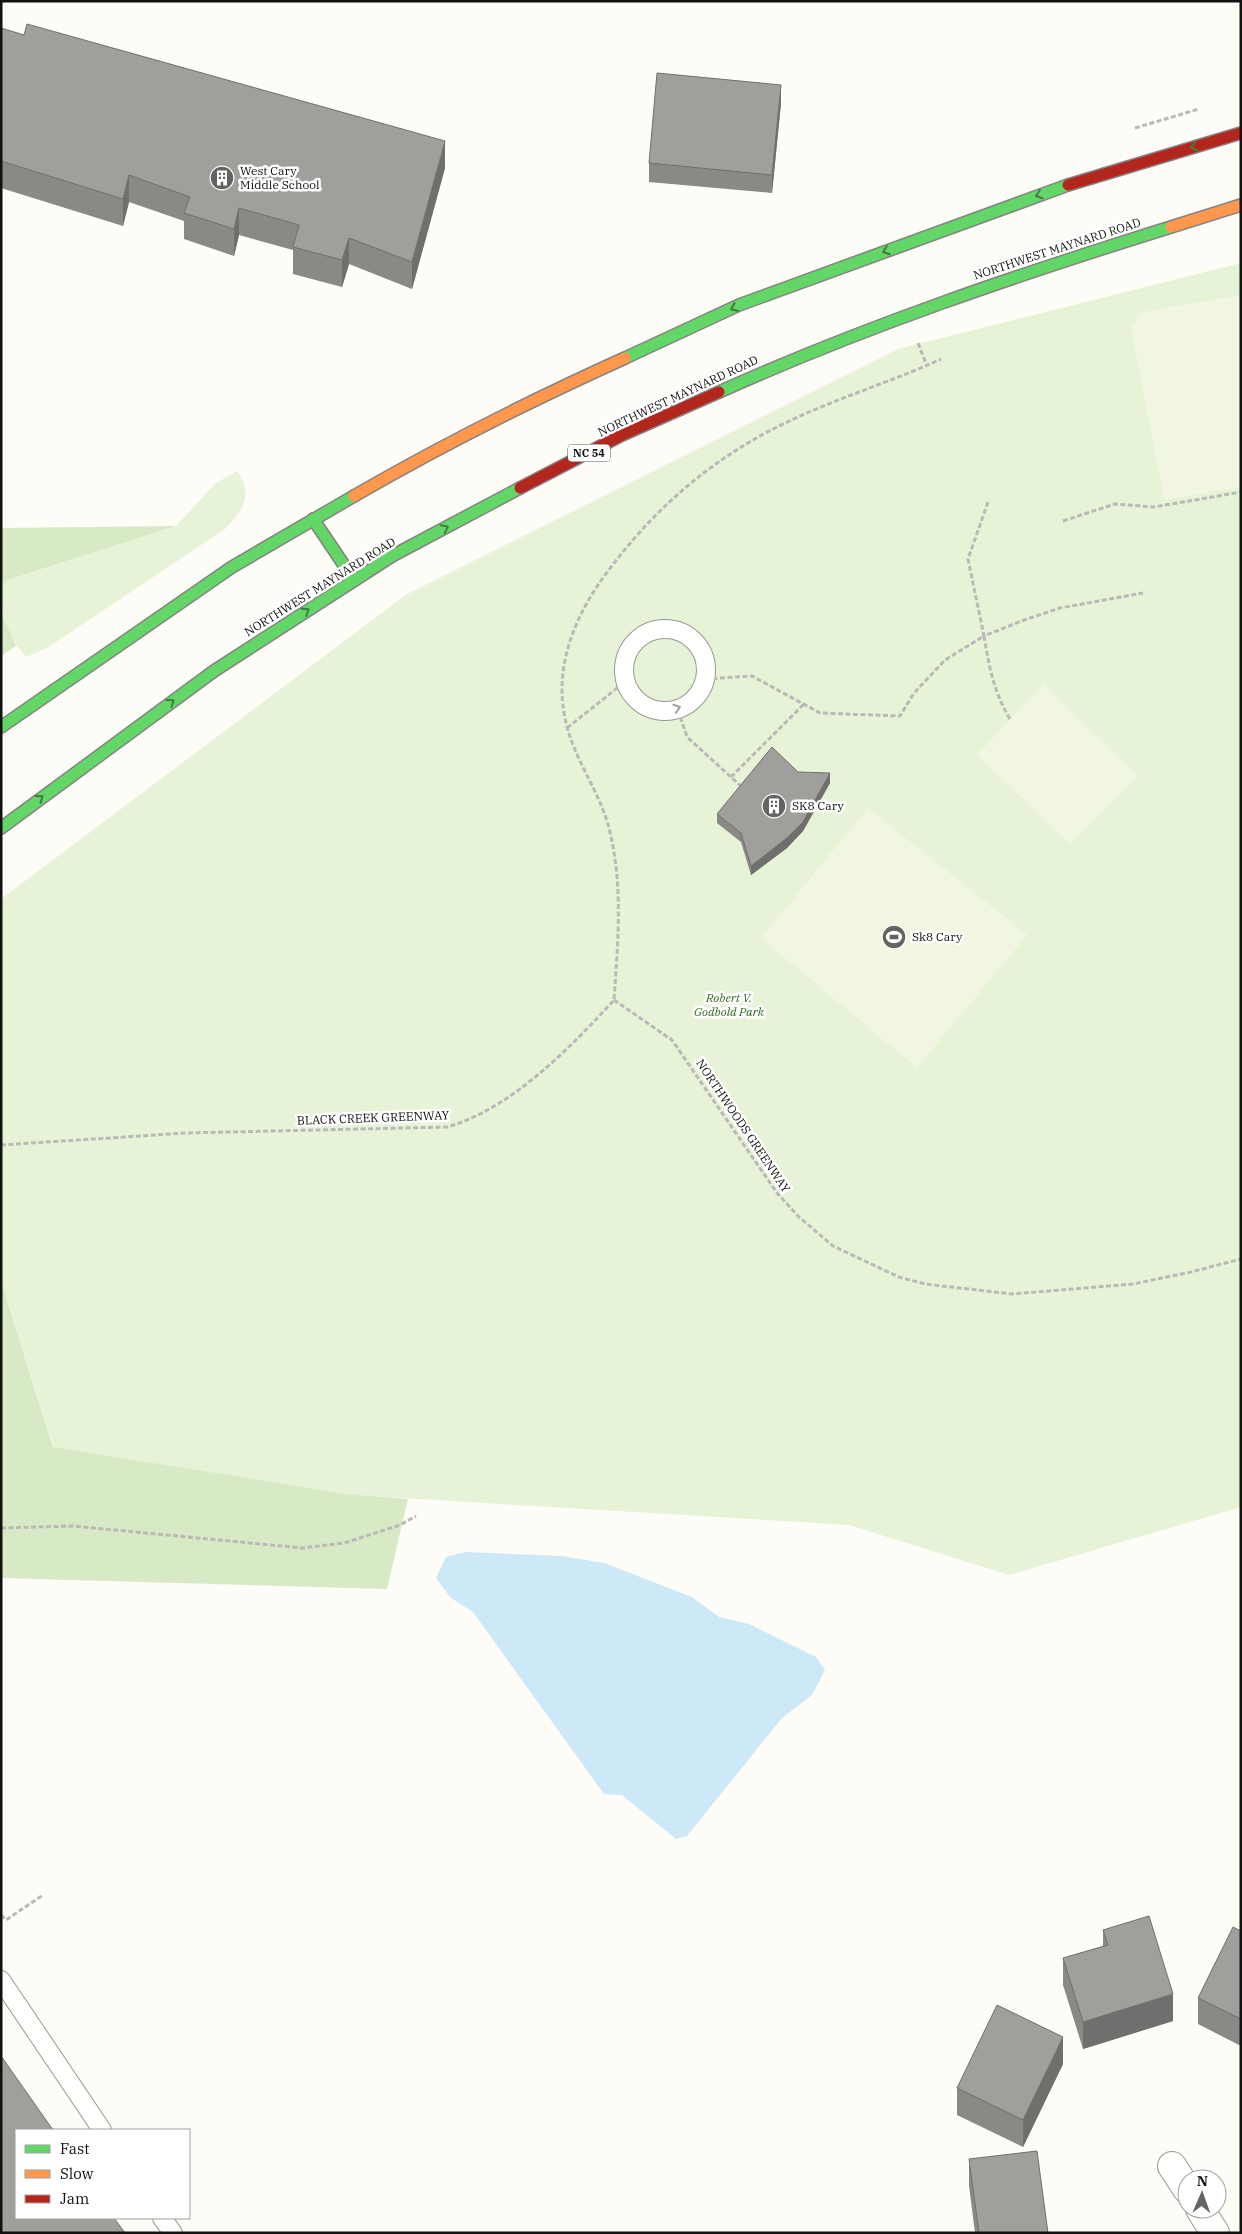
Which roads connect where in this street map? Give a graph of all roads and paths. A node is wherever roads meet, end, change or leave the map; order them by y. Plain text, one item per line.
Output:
1 (1241, 133) edge
2 (1241, 205) edge
3 (916, 338) dead end
4 (941, 359) dead end
5 (927, 366) junction
6 (1241, 492) edge
7 (988, 502) dead end
8 (313, 519) junction
9 (1063, 522) dead end
10 (354, 580) junction
11 (1142, 593) dead end
12 (984, 636) junction
13 (705, 679) junction
14 (626, 680) junction
15 (804, 704) junction
16 (678, 710) junction
17 (1010, 720) dead end
18 (1, 728) edge
19 (567, 728) junction
20 (731, 777) junction
21 (745, 789) edge
22 (1, 828) edge
23 (614, 1000) junction
24 (1, 1145) edge
25 (1241, 1259) edge
26 (416, 1516) dead end
27 (1, 1528) edge
28 (43, 1895) dead end
29 (1, 1915) edge
30 (1, 1980) edge
31 (101, 2129) edge
32 (1172, 2166) dead end
33 (1177, 2174) edge
34 (163, 2219) edge
35 (1206, 2219) edge
36 (173, 2233) edge
37 (1215, 2233) edge

1 -> 8 main road
10 -> 2 main road, NORTHWEST MAYNARD ROAD / NC 54
3 - 5 path
4 - 5 path
5 - 19 path
6 - 9 path
7 - 12 path
8 - 10 main road
8 - 18 main road
22 -> 10 main road, NORTHWEST MAYNARD ROAD / NC 54
11 - 12 path
12 - 15 path
12 - 17 path
13 - 14 lane
13 - 15 path
16 -> 13 lane
14 - 16 lane
14 - 19 path
15 - 20 path
16 - 20 path
19 - 23 path
20 - 21 path
23 - 24 path, BLACK CREEK GREENWAY
23 - 25 path, NORTHWOODS GREENWAY
26 - 27 path
28 - 29 path
30 - 31 lane
32 - 33 street
34 - 36 lane
35 - 37 street

